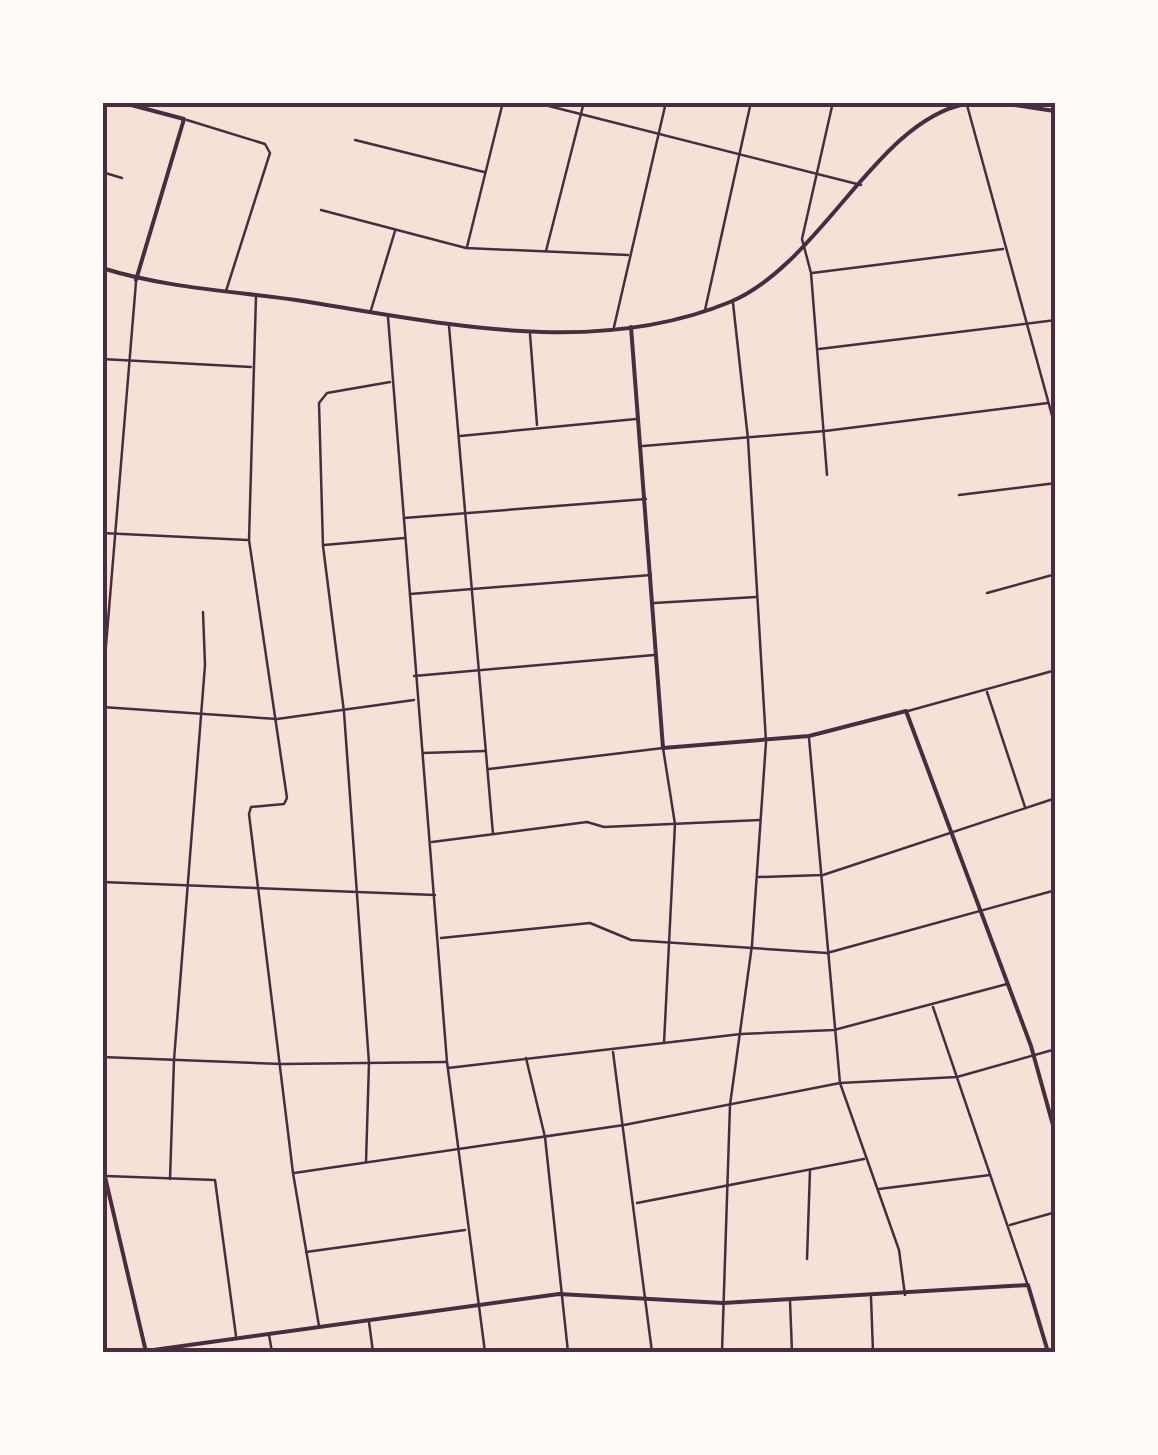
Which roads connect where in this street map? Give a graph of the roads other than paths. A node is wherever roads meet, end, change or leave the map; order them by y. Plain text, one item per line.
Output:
1 (120, 102) edge
2 (502, 102) edge
3 (533, 102) edge
4 (584, 102) edge
5 (666, 102) edge
6 (751, 102) edge
7 (833, 102) edge
8 (1055, 102) edge
9 (966, 103) edge
10 (1055, 111) edge
11 (581, 115) junction
12 (184, 119) junction
13 (658, 134) junction
14 (354, 140) dead end
15 (738, 154) junction
16 (817, 171) junction
17 (102, 172) edge
18 (485, 172) junction
19 (122, 178) dead end
20 (861, 185) junction
21 (322, 210) dead end
22 (396, 230) junction
23 (466, 248) junction
24 (802, 249) junction
25 (1004, 249) junction
26 (546, 252) junction
27 (628, 255) junction
28 (102, 268) edge
29 (811, 273) junction
30 (136, 280) junction
31 (226, 292) junction
32 (256, 295) junction
33 (733, 301) junction
34 (704, 310) junction
35 (370, 312) junction
36 (388, 315) junction
37 (1056, 320) edge
38 (448, 324) junction
39 (631, 327) junction
40 (1026, 327) junction
41 (614, 329) junction
42 (530, 332) junction
43 (818, 349) junction
44 (102, 358) edge
45 (130, 361) junction
46 (253, 368) junction
47 (392, 382) junction
48 (1048, 403) junction
49 (639, 418) junction
50 (537, 428) junction
51 (1056, 430) edge
52 (825, 431) junction
53 (458, 436) junction
54 (748, 439) junction
55 (642, 446) junction
56 (827, 475) dead end
57 (1056, 483) edge
58 (959, 495) dead end
59 (646, 499) junction
60 (465, 513) junction
61 (403, 518) junction
62 (102, 533) edge
63 (116, 534) junction
64 (404, 538) junction
65 (248, 540) junction
66 (323, 546) junction
67 (1056, 574) edge
68 (651, 575) junction
69 (472, 591) junction
70 (987, 593) dead end
71 (408, 594) junction
72 (758, 596) junction
73 (653, 603) junction
74 (204, 612) dead end
75 (656, 655) junction
76 (479, 670) junction
77 (1056, 670) edge
78 (414, 676) junction
79 (987, 690) junction
80 (102, 694) edge
81 (417, 699) junction
82 (102, 706) edge
83 (906, 711) junction
84 (344, 712) junction
85 (202, 713) junction
86 (277, 718) junction
87 (808, 736) junction
88 (766, 742) junction
89 (663, 748) junction
90 (422, 752) junction
91 (486, 752) junction
92 (488, 769) junction
93 (1056, 798) edge
94 (1026, 808) junction
95 (760, 820) junction
96 (674, 824) junction
97 (954, 832) junction
98 (493, 834) junction
99 (430, 842) junction
100 (822, 876) junction
101 (758, 877) junction
102 (102, 882) edge
103 (188, 887) junction
104 (261, 888) junction
105 (1055, 890) edge
106 (358, 891) junction
107 (435, 895) junction
108 (982, 910) junction
109 (438, 939) junction
110 (671, 943) junction
111 (752, 945) junction
112 (827, 953) junction
113 (1008, 984) junction
114 (933, 1005) junction
115 (834, 1030) junction
116 (741, 1034) junction
117 (664, 1043) junction
118 (1056, 1048) edge
119 (612, 1050) junction
120 (1033, 1055) junction
121 (102, 1057) edge
122 (526, 1058) junction
123 (174, 1060) junction
124 (447, 1062) junction
125 (369, 1063) junction
126 (282, 1064) junction
127 (448, 1068) junction
128 (957, 1077) junction
129 (840, 1083) junction
130 (730, 1105) junction
131 (624, 1125) junction
132 (1056, 1136) edge
133 (545, 1137) junction
134 (458, 1148) junction
135 (866, 1159) junction
136 (366, 1162) junction
137 (102, 1164) edge
138 (810, 1169) junction
139 (294, 1173) junction
140 (991, 1175) junction
141 (104, 1176) edge
142 (170, 1178) junction
143 (730, 1184) junction
144 (878, 1189) junction
145 (635, 1203) junction
146 (1056, 1212) edge
147 (1008, 1226) junction
148 (467, 1230) junction
149 (306, 1252) junction
150 (807, 1259) dead end
151 (1028, 1285) junction
152 (559, 1294) junction
153 (905, 1294) junction
154 (871, 1297) junction
155 (646, 1298) junction
156 (790, 1301) junction
157 (723, 1303) junction
158 (479, 1305) junction
159 (369, 1320) junction
160 (319, 1326) junction
161 (269, 1334) junction
162 (236, 1338) junction
163 (146, 1352) edge
164 (272, 1352) edge
165 (373, 1352) edge
166 (485, 1352) edge
167 (568, 1352) edge
168 (652, 1352) edge
169 (722, 1352) edge
170 (792, 1352) edge
171 (873, 1352) edge
172 (1048, 1352) edge

1 - 12 street
2 - 18 street
3 - 11 street
4 - 11 street
5 - 13 street
6 - 15 street
7 - 16 street
8 - 10 street
9 - 10 street
9 - 20 street
9 - 25 street
11 - 13 street
11 - 26 street
12 - 30 street
12 - 31 street
13 - 15 street
13 - 27 street
14 - 18 street
15 - 16 street
15 - 34 street
16 - 20 street
16 - 24 street
17 - 19 street
18 - 23 street
20 - 24 street
21 - 22 street
22 - 23 street
22 - 35 street
23 - 26 street
24 - 29 street
24 - 33 street
25 - 29 street
25 - 40 street
26 - 27 street
27 - 41 street
28 - 30 street
29 - 43 street
30 - 31 street
30 - 45 street
31 - 32 street
32 - 35 street
32 - 46 street
33 - 34 street
33 - 54 street
34 - 39 street
35 - 36 street
36 - 38 street
36 - 47 street
37 - 40 street
38 - 42 street
38 - 53 street
39 - 41 street
39 - 49 street
40 - 43 street
40 - 48 street
41 - 42 street
42 - 50 street
43 - 52 street
44 - 45 street
45 - 46 street
45 - 63 street
46 - 65 street
47 - 61 street
47 - 66 street
48 - 51 street
48 - 52 street
49 - 50 street
49 - 55 street
50 - 53 street
52 - 54 street
52 - 56 street
53 - 60 street
54 - 55 street
54 - 72 street
55 - 59 street
57 - 58 street
59 - 60 street
59 - 68 street
60 - 61 street
60 - 69 street
61 - 64 street
62 - 63 street
63 - 65 street
63 - 80 street
64 - 66 street
64 - 71 street
65 - 86 street
66 - 84 street
67 - 70 street
68 - 69 street
68 - 73 street
69 - 71 street
69 - 76 street
71 - 78 street
72 - 73 street
72 - 88 street
73 - 75 street
74 - 85 street
75 - 76 street
75 - 89 street
76 - 78 street
76 - 91 street
77 - 79 street
78 - 81 street
79 - 83 street
79 - 94 street
81 - 84 street
81 - 90 street
82 - 85 street
83 - 87 street
83 - 97 street
84 - 86 street
84 - 106 street
85 - 86 street
85 - 103 street
86 - 104 street
87 - 88 street
87 - 100 street
88 - 89 street
88 - 95 street
89 - 92 street
89 - 96 street
90 - 91 street
90 - 99 street
91 - 92 street
92 - 98 street
93 - 94 street
94 - 97 street
95 - 96 street
95 - 101 street
96 - 98 street
96 - 110 street
97 - 100 street
97 - 108 street
98 - 99 street
99 - 107 street
100 - 101 street
100 - 112 street
101 - 111 street
102 - 103 street
103 - 104 street
103 - 123 street
104 - 106 street
104 - 126 street
105 - 108 street
106 - 107 street
106 - 125 street
107 - 109 street
108 - 112 street
108 - 113 street
109 - 110 street
109 - 124 street
110 - 111 street
110 - 117 street
111 - 112 street
111 - 116 street
112 - 115 street
113 - 114 street
113 - 120 street
114 - 115 street
114 - 128 street
115 - 116 street
115 - 129 street
116 - 117 street
116 - 130 street
117 - 119 street
118 - 120 street
119 - 122 street
119 - 131 street
120 - 128 street
120 - 132 street
121 - 123 street
122 - 127 street
122 - 133 street
123 - 126 street
123 - 142 street
124 - 125 street
124 - 127 street
125 - 126 street
125 - 136 street
126 - 139 street
127 - 134 street
128 - 129 street
128 - 140 street
129 - 130 street
129 - 135 street
130 - 131 street
130 - 143 street
131 - 133 street
131 - 145 street
133 - 134 street
133 - 152 street
134 - 136 street
134 - 148 street
135 - 138 street
135 - 144 street
136 - 139 street
137 - 141 street
138 - 143 street
138 - 150 street
139 - 149 street
140 - 144 street
140 - 147 street
141 - 142 street
141 - 163 street
142 - 162 street
143 - 145 street
143 - 157 street
144 - 153 street
145 - 155 street
146 - 147 street
147 - 151 street
148 - 149 street
148 - 158 street
149 - 160 street
151 - 153 street
151 - 172 street
152 - 155 street
152 - 158 street
152 - 167 street
153 - 154 street
154 - 156 street
154 - 171 street
155 - 157 street
155 - 168 street
156 - 157 street
156 - 170 street
157 - 169 street
158 - 159 street
158 - 166 street
159 - 160 street
159 - 165 street
160 - 161 street
161 - 162 street
161 - 164 street
162 - 163 street

